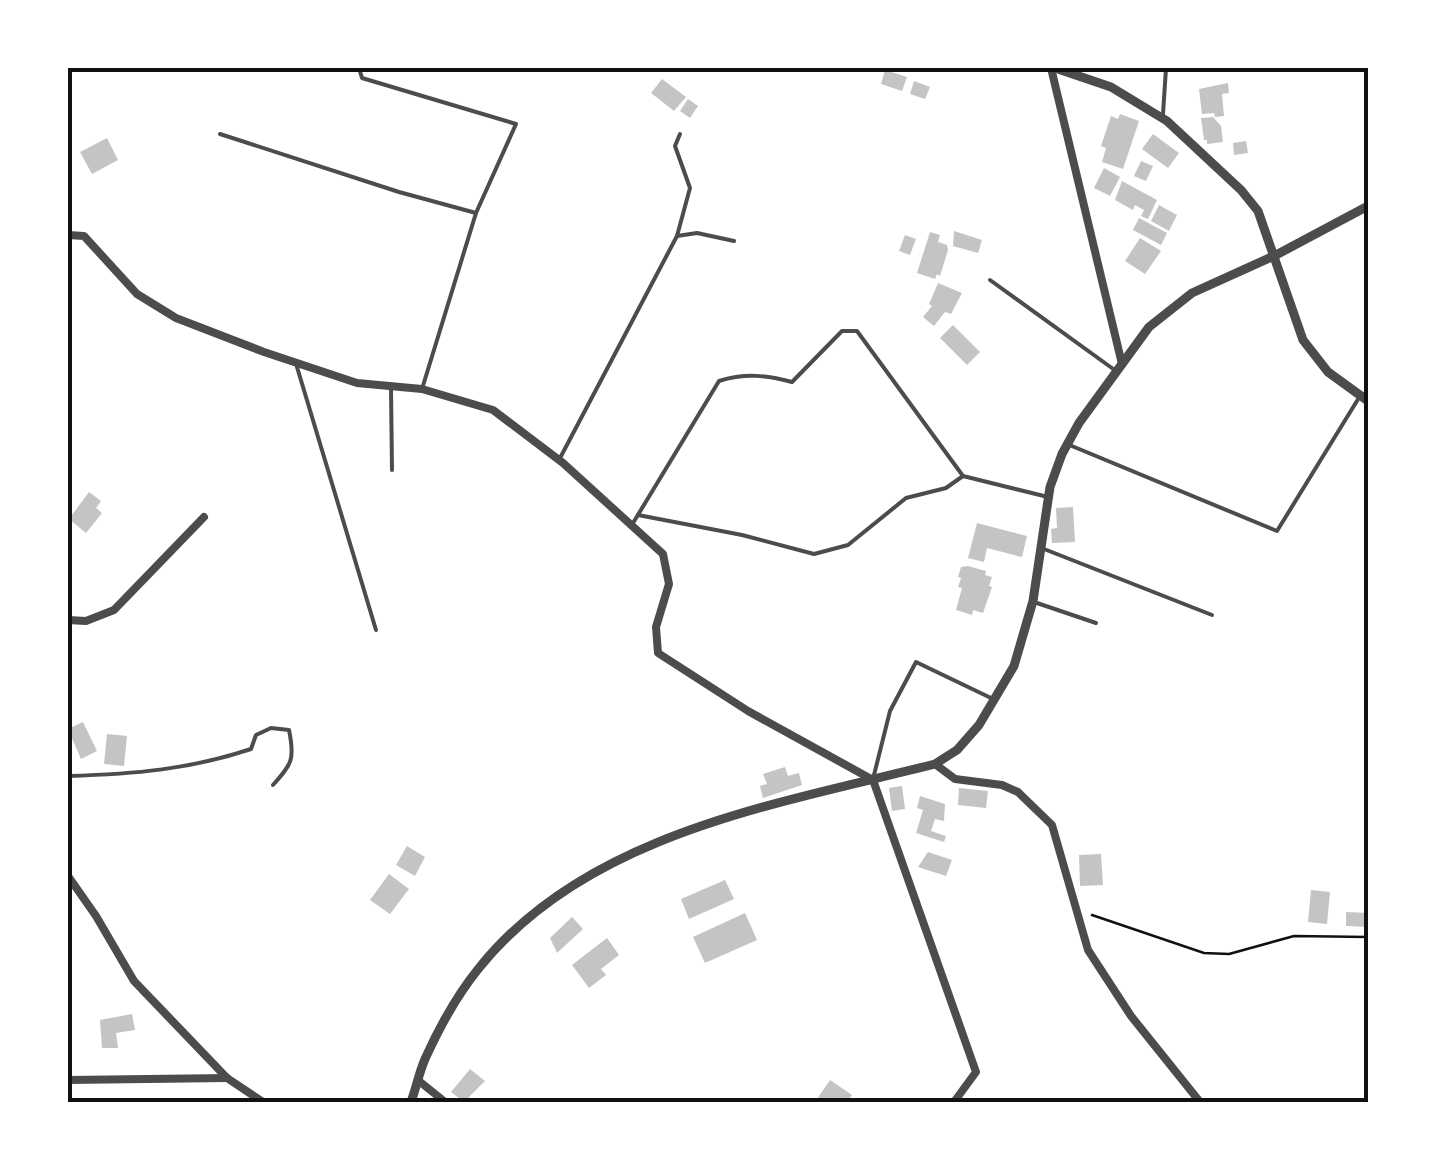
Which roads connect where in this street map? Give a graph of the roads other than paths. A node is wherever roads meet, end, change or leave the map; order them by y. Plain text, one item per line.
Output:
1 (359, 68) edge
2 (1053, 68) edge
3 (1166, 68) edge
4 (1163, 119) junction
5 (220, 134) dead end
6 (680, 134) dead end
7 (1368, 206) edge
8 (476, 213) junction
9 (68, 235) edge
10 (677, 236) junction
11 (734, 241) dead end
12 (1276, 255) junction
13 (990, 280) dead end
14 (296, 364) junction
15 (1119, 368) junction
16 (391, 386) junction
17 (422, 389) junction
18 (1364, 398) edge
19 (1068, 444) junction
20 (559, 460) junction
21 (392, 470) dead end
22 (963, 476) junction
23 (1048, 497) junction
24 (638, 514) junction
25 (204, 517) dead end
26 (632, 526) junction
27 (1041, 548) junction
28 (1033, 601) junction
29 (1212, 615) dead end
30 (68, 620) edge
31 (1096, 623) dead end
32 (376, 630) dead end
33 (995, 700) junction
34 (935, 764) junction
35 (68, 776) edge
36 (873, 780) junction
37 (273, 785) dead end
38 (68, 876) edge
39 (227, 1078) junction
40 (68, 1080) edge
41 (419, 1082) junction
42 (263, 1102) edge
43 (411, 1102) edge
44 (445, 1102) edge
45 (954, 1102) edge
46 (1200, 1102) edge

1 - 8 lane
2 - 4 street
2 - 15 street
3 - 4 lane
4 - 12 street
5 - 8 lane
6 - 10 lane
7 - 12 street
8 - 17 lane
9 - 14 street
10 - 11 lane
10 - 20 lane
12 - 15 street
12 - 18 street
13 - 15 lane
14 - 16 street
14 - 32 lane
15 - 19 street
16 - 17 street
16 - 21 lane
17 - 20 street
18 - 19 lane
19 - 23 street
20 - 26 street
22 - 23 lane
22 - 24 lane
22 - 24 lane
23 - 27 street
24 - 26 lane
25 - 30 street
26 - 36 street
27 - 28 street
27 - 29 lane
28 - 31 lane
28 - 33 street
33 - 34 street
33 - 36 lane
34 - 36 street
34 - 46 street
35 - 37 lane
36 - 41 street
36 - 45 street
38 - 39 street
39 - 40 street
39 - 42 street
41 - 43 street
41 - 44 street

